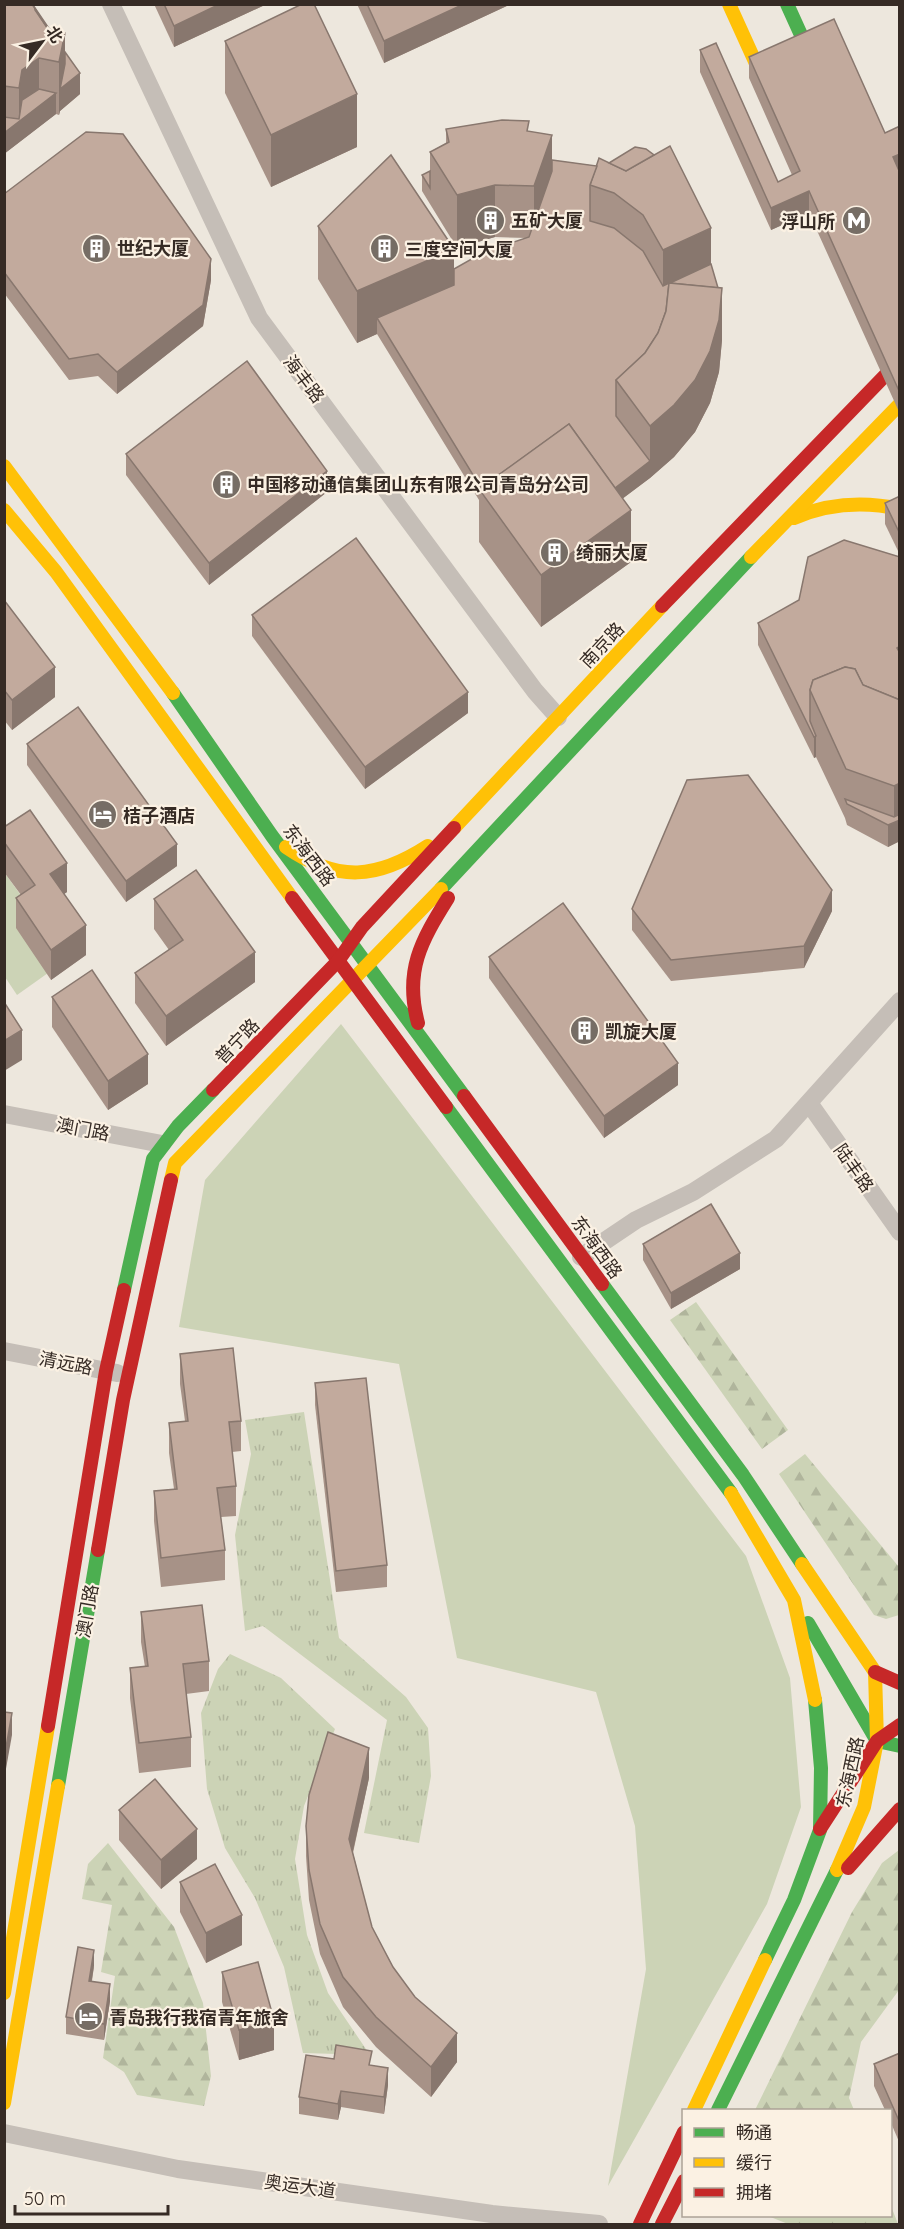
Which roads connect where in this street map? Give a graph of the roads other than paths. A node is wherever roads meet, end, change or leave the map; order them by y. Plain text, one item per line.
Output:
1 (111, 4) edge
2 (729, 4) edge
3 (787, 4) edge
4 (821, 81) edge
5 (773, 103) edge
6 (895, 363) edge
7 (900, 404) edge
8 (4, 466) edge
9 (24, 493) junction
10 (5, 510) edge
11 (900, 510) edge
12 (783, 524) junction
13 (558, 717) junction
14 (449, 833) junction
15 (272, 836) junction
16 (473, 856) junction
17 (350, 939) junction
18 (338, 961) junction
19 (369, 964) junction
20 (351, 979) junction
21 (900, 1001) edge
22 (425, 1043) junction
23 (809, 1103) junction
24 (4, 1114) edge
25 (162, 1144) junction
26 (186, 1149) junction
27 (900, 1232) edge
28 (581, 1257) junction
29 (4, 1351) edge
30 (106, 1371) junction
31 (127, 1375) junction
32 (794, 1600) junction
33 (874, 1672) junction
34 (900, 1683) edge
35 (900, 1725) edge
36 (877, 1741) junction
37 (900, 1746) edge
38 (900, 1809) edge
39 (820, 1830) junction
40 (823, 1898) junction
41 (4, 1993) edge
42 (4, 2103) edge
43 (694, 2109) edge
44 (718, 2109) edge
45 (4, 2133) edge
46 (682, 2136) edge
47 (682, 2185) edge
48 (599, 2224) edge
49 (640, 2224) edge
50 (663, 2224) edge

1 - 13 street, 海丰路
2 - 5 main road
3 - 4 main road
6 - 13 main road, 南京路
7 - 12 main road
8 - 9 main road, 东海西路
9 - 10 street
9 - 15 main road, 东海西路
10 - 18 main road
11 - 12 main road
12 - 16 main road
13 - 14 main road, 南京路
14 - 15 main road
14 - 17 main road, 南京路
15 - 17 main road, 东海西路
16 - 19 main road
16 - 22 main road
17 - 18 main road, 南京路
17 - 19 main road, 东海西路
18 - 20 main road, 东海西路
18 - 25 main road, 普宁路
19 - 20 main road
19 - 22 main road, 东海西路
20 - 26 main road
20 - 32 main road, 东海西路
21 - 23 street
22 - 28 main road, 东海西路
23 - 27 street, 陆丰路
23 - 28 street
24 - 25 street, 澳门路
25 - 26 main road, 澳门路
25 - 30 main road, 澳门路
26 - 31 main road, 澳门路
28 - 33 main road, 东海西路
29 - 30 street, 清远路
30 - 31 street, 清远路
30 - 41 main road, 澳门路
31 - 42 main road, 澳门路
32 - 36 main road
32 - 39 main road, 东海西路
33 - 34 main road
33 - 36 main road, 东海西路
35 - 36 main road
36 - 37 main road
36 - 39 main road
36 - 40 main road, 东海西路
38 - 40 main road
39 - 43 main road, 东海西路
40 - 44 main road, 东海西路
45 - 48 street, 奥运大道
46 - 49 main road
47 - 50 main road

